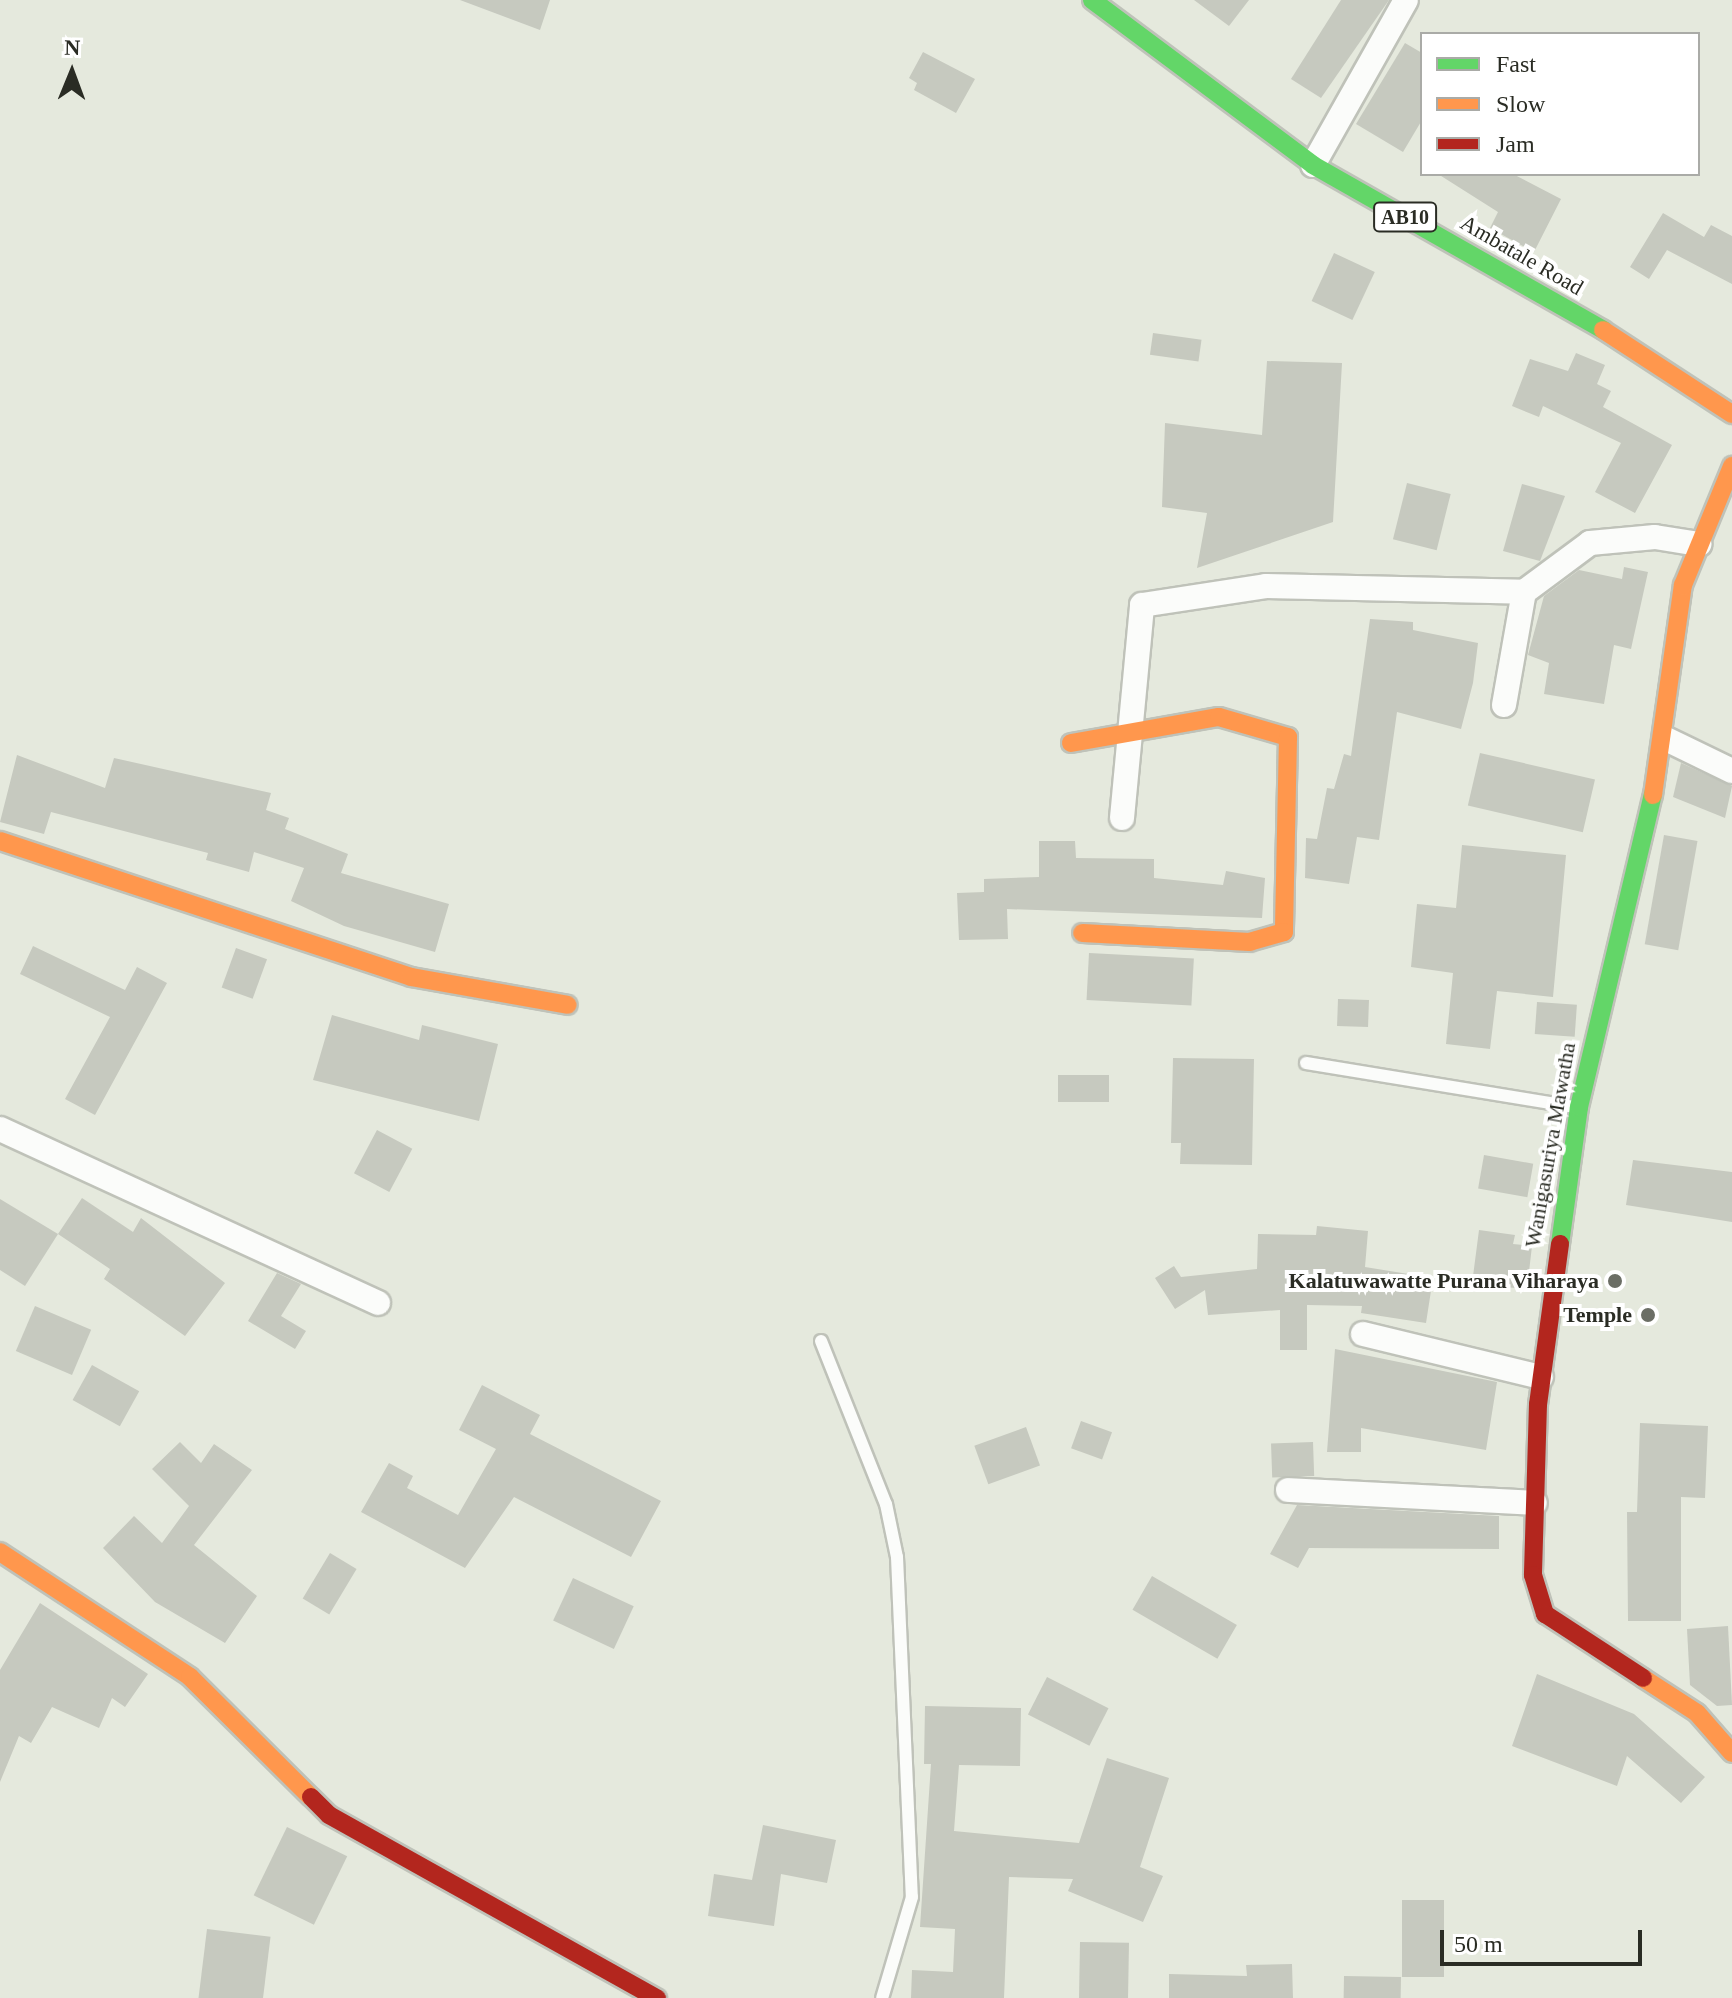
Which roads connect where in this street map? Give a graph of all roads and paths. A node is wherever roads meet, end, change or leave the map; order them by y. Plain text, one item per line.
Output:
1 (1092, 0) edge
2 (1406, 0) edge
3 (1313, 165) junction
4 (1732, 414) edge
5 (1732, 466) edge
6 (1699, 544) junction
7 (1524, 592) junction
8 (1504, 705) dead end
9 (1126, 738) junction
10 (1666, 739) junction
11 (1071, 743) dead end
12 (1732, 771) edge
13 (1122, 818) dead end
14 (0, 841) edge
15 (1082, 933) dead end
16 (568, 1005) dead end
17 (1306, 1063) dead end
18 (1579, 1107) junction
19 (0, 1129) edge
20 (378, 1303) dead end
21 (1363, 1334) dead end
22 (821, 1341) dead end
23 (1541, 1377) junction
24 (1288, 1490) dead end
25 (1535, 1503) junction
26 (0, 1552) edge
27 (1732, 1753) edge
28 (657, 1998) edge
29 (882, 1998) edge

1 - 3 street, Ambatale Road / AB10
2 - 3 street
3 - 4 street, Ambatale Road / AB10
5 - 6 street, Wanigasuriya Mawatha
6 - 7 street
6 - 10 street, Wanigasuriya Mawatha
7 - 8 street
7 - 9 street
9 - 11 street
9 - 13 street
9 - 15 street
10 - 12 street
10 - 18 street, Wanigasuriya Mawatha
14 - 16 street
17 - 18 lane
18 - 23 street, Wanigasuriya Mawatha
19 - 20 street
21 - 23 street
22 - 29 lane
23 - 25 street, Wanigasuriya Mawatha
24 - 25 street
25 - 27 street, Wanigasuriya Mawatha
26 - 28 street

